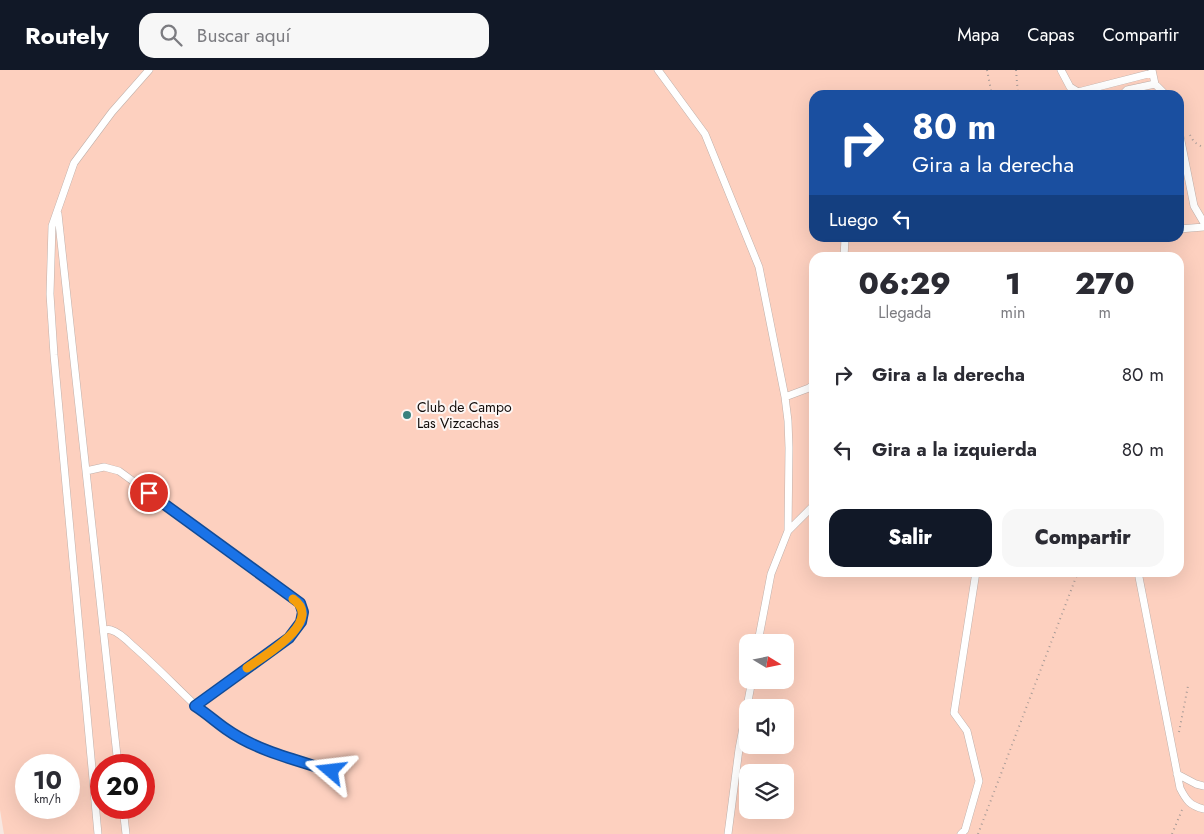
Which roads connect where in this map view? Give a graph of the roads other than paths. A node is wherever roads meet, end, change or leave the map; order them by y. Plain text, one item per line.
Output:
1 (149, 70) edge
2 (658, 70) edge
3 (1061, 70) edge
4 (1152, 71) edge
5 (1154, 84) junction
6 (1075, 90) edge
7 (1085, 90) edge
8 (1127, 90) edge
9 (1161, 90) edge
10 (1184, 156) edge
11 (58, 211) junction
12 (1204, 223) edge
13 (1204, 228) edge
14 (1184, 230) edge
15 (809, 388) edge
16 (785, 397) junction
17 (86, 470) junction
18 (809, 510) edge
19 (788, 531) junction
20 (975, 577) edge
21 (1139, 577) edge
22 (104, 630) junction
23 (760, 634) edge
24 (750, 689) edge
25 (195, 706) junction
26 (117, 754) edge
27 (331, 771) dead end
28 (1177, 774) junction
29 (1204, 786) edge
30 (1204, 809) edge
31 (124, 819) edge
32 (98, 834) edge
33 (126, 834) edge
34 (728, 834) edge
35 (961, 834) edge

1 - 11 lane
2 - 16 lane
3 - 6 lane
4 - 5 lane
4 - 7 lane
5 - 8 lane
5 - 9 lane
10 - 12 lane
11 - 17 lane
11 - 32 lane
13 - 14 lane
15 - 16 lane
16 - 19 lane
17 - 22 lane
17 - 25 lane
18 - 19 lane
19 - 23 lane
20 - 35 lane
21 - 28 lane
22 - 25 lane
22 - 26 lane
24 - 34 lane
25 - 27 lane
28 - 29 lane
28 - 30 lane
31 - 33 lane

